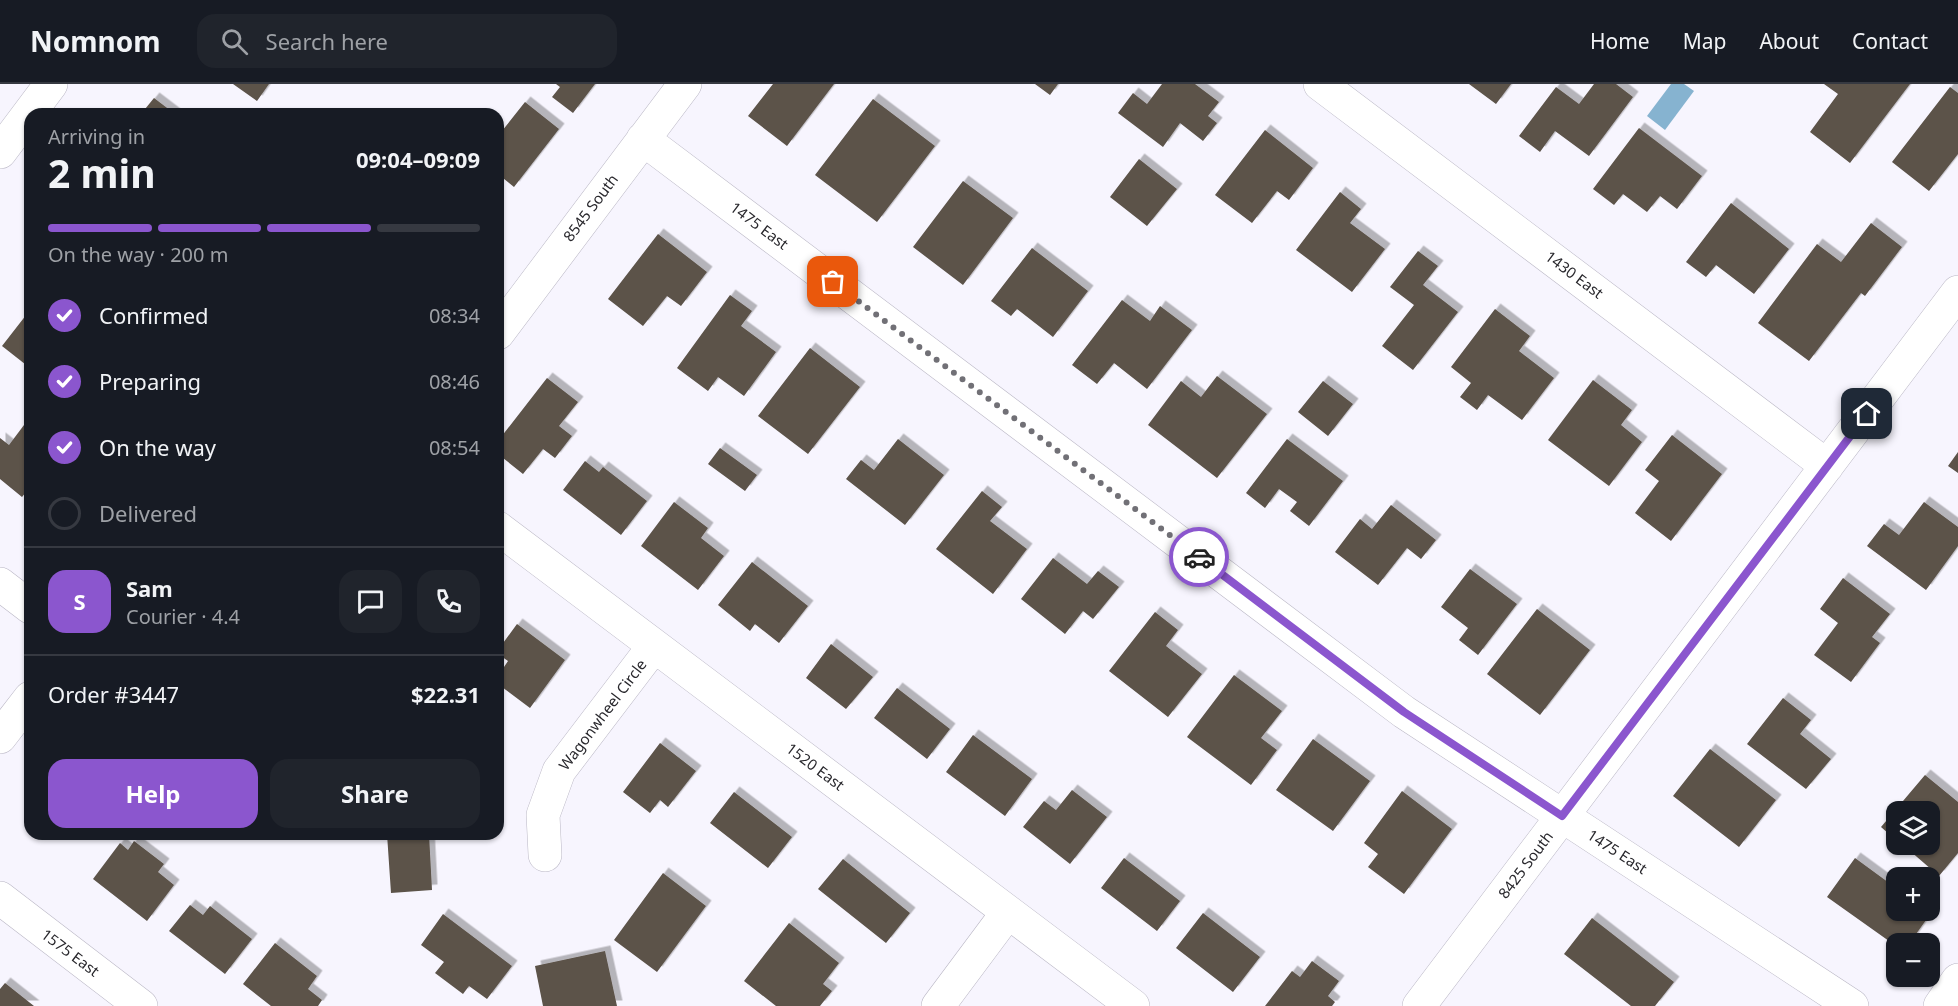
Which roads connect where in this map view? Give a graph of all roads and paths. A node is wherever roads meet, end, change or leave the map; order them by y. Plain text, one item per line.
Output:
1 (51, 84) edge
2 (684, 84) edge
3 (1320, 84) edge
4 (33, 108) edge
5 (24, 120) edge
6 (643, 139) junction
7 (0, 152) edge
8 (1958, 292) edge
9 (504, 325) edge
10 (1827, 466) junction
11 (504, 533) edge
12 (0, 584) edge
13 (24, 602) edge
14 (654, 646) junction
15 (24, 706) edge
16 (0, 737) edge
17 (1562, 816) junction
18 (545, 855) dead end
19 (0, 898) edge
20 (1008, 912) junction
21 (1958, 980) edge
22 (141, 1006) edge
23 (938, 1006) edge
24 (1133, 1006) edge
25 (1419, 1006) edge
26 (1852, 1006) edge
27 (1940, 1006) edge

1 - 4 street
2 - 6 street, 8545 South
3 - 10 street, 1430 East
5 - 7 street
6 - 9 street, 8545 South
6 - 17 street, 1475 East
8 - 10 street, 8425 South
10 - 17 street, 8425 South
11 - 14 street, 1520 East
12 - 13 street
14 - 18 street, Wagonwheel Circle
14 - 20 street, 1520 East
15 - 16 street
17 - 25 street, 8425 South
17 - 26 street, 1475 East
19 - 22 street, 1575 East
20 - 23 street
20 - 24 street, 1520 East
21 - 27 street

